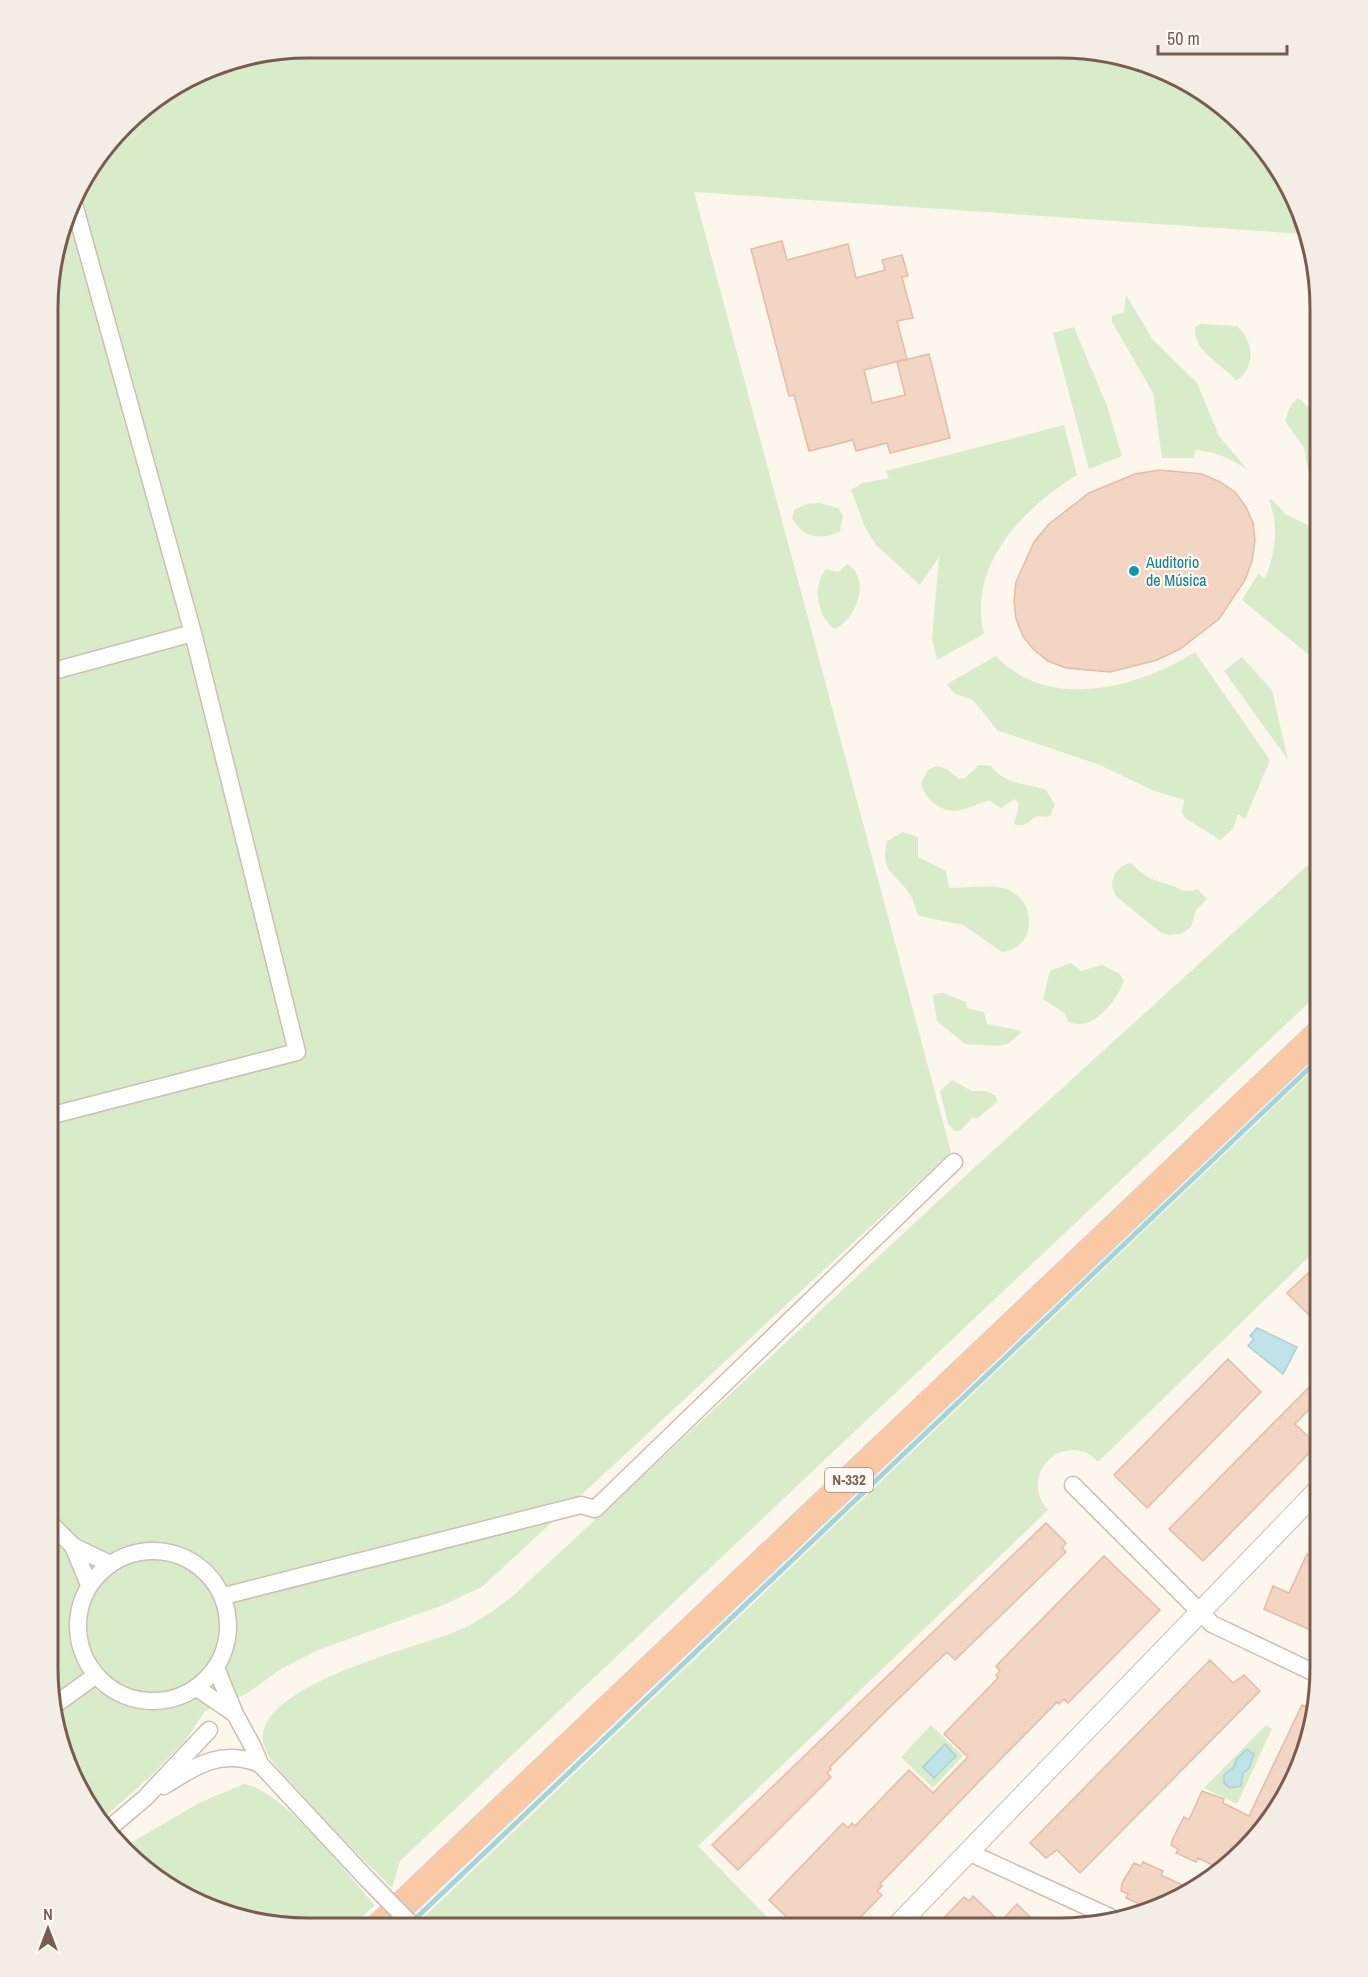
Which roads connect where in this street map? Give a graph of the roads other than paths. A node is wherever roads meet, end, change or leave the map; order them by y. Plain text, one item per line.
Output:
1 (77, 215) edge
2 (193, 633) junction
3 (58, 670) edge
4 (1310, 1043) edge
5 (58, 1114) edge
6 (954, 1162) dead end
7 (1073, 1485) dead end
8 (1310, 1500) edge
9 (58, 1531) edge
10 (73, 1546) junction
11 (110, 1564) junction
12 (90, 1586) junction
13 (224, 1596) junction
14 (1201, 1614) junction
15 (216, 1668) junction
16 (1310, 1671) edge
17 (95, 1676) junction
18 (197, 1688) junction
19 (61, 1700) edge
20 (235, 1714) junction
21 (218, 1759) junction
22 (260, 1764) junction
23 (145, 1798) junction
24 (113, 1825) edge
25 (968, 1852) junction
26 (1104, 1914) edge
27 (388, 1918) edge
28 (405, 1918) edge
29 (905, 1918) edge

1 - 2 street
2 - 3 street
2 - 5 street
4 - 27 highway, N-332
6 - 13 street
7 - 14 street
8 - 14 street
9 - 10 street
10 - 11 street
10 - 12 street
11 - 12 street
11 - 13 street
12 - 17 street
13 - 15 street
14 - 16 street
14 - 25 street
15 - 18 street
15 - 20 street
17 - 18 street
17 - 19 street
18 - 20 street
20 - 22 street
21 - 22 street
21 - 23 street
21 - 23 street
22 - 28 street, bridge
23 - 24 street
25 - 26 street
25 - 29 street

